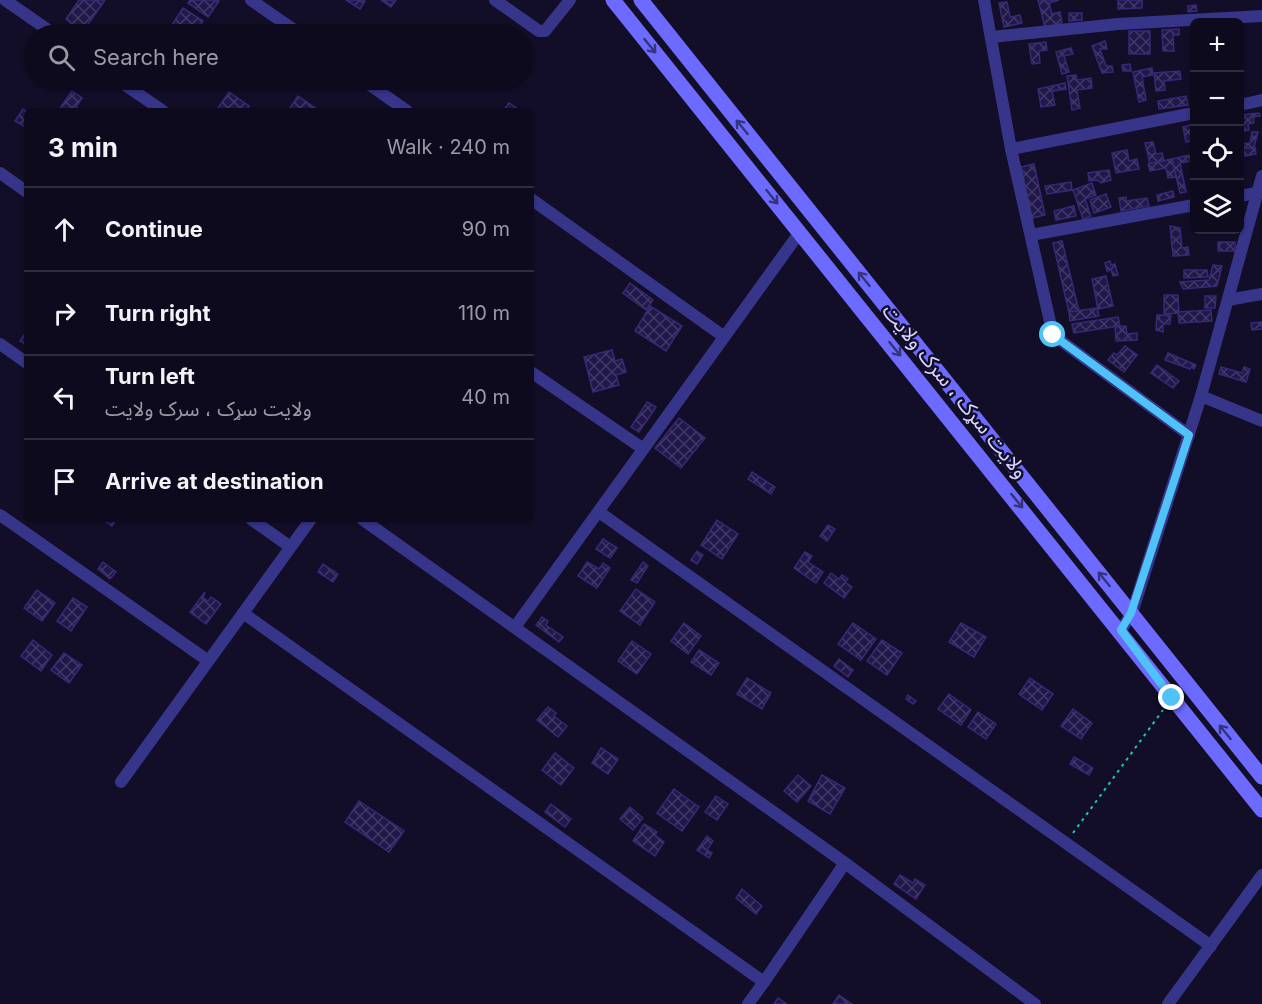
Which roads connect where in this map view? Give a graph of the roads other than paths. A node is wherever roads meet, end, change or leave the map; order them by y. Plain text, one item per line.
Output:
1 (5, 0) edge
2 (251, 0) edge
3 (495, 0) edge
4 (570, 0) edge
5 (614, 0) edge
6 (641, 0) edge
7 (984, 0) edge
8 (1262, 16) edge
9 (40, 24) edge
10 (286, 24) edge
11 (529, 24) edge
12 (534, 27) edge
13 (991, 37) junction
14 (133, 90) edge
15 (377, 90) edge
16 (1262, 100) edge
17 (1244, 104) edge
18 (160, 108) edge
19 (403, 108) edge
20 (1190, 114) edge
21 (1011, 149) junction
22 (0, 173) edge
23 (1262, 176) edge
24 (24, 190) edge
25 (1260, 192) edge
26 (1244, 195) edge
27 (534, 201) edge
28 (1190, 206) edge
29 (800, 231) junction
30 (1031, 235) junction
31 (1262, 294) edge
32 (1228, 300) junction
33 (723, 336) junction
34 (0, 344) edge
35 (24, 361) edge
36 (534, 374) edge
37 (1201, 396) junction
38 (1262, 421) edge
39 (1189, 435) junction
40 (642, 448) junction
41 (599, 512) junction
42 (0, 515) edge
43 (255, 522) edge
44 (309, 522) edge
45 (366, 522) edge
46 (290, 546) junction
47 (243, 613) junction
48 (1131, 613) junction
49 (515, 627) junction
50 (1121, 630) junction
51 (207, 660) junction
52 (1262, 777) edge
53 (121, 782) dead end
54 (1262, 810) edge
55 (845, 863) junction
56 (1262, 875) edge
57 (1211, 946) junction
58 (764, 982) junction
59 (748, 1004) edge
60 (1035, 1004) edge
61 (1168, 1004) edge

1 - 9 street
2 - 10 street
3 - 11 street
4 - 12 street
5 -> 29 main road, ولایت سړک ، سرک ولایت
48 -> 6 main road, ولایت سړک ، سرک ولایت
7 - 13 street
8 - 13 street
13 - 21 street
14 - 18 street
15 - 19 street
16 - 17 street
20 - 21 street
21 - 30 street
22 - 24 street
23 - 25 street
25 - 26 street
25 - 32 street
27 - 33 street
28 - 30 street
29 - 33 street
29 -> 50 main road, ولایت سړک ، سرک ولایت
30 - 39 street
31 - 32 street
32 - 37 street
33 - 40 street
34 - 35 street
36 - 40 street
37 - 38 street
37 - 39 street
39 - 48 street
40 - 41 street
41 - 49 street
41 - 57 street
42 - 51 street
43 - 46 street
44 - 46 street
45 - 49 street
46 - 47 street
47 - 51 street
47 - 58 street
48 - 50 street
52 -> 48 main road, ولایت سړک ، سرک ولایت
49 - 55 street
50 - 54 main road, ولایت سړک ، سرک ولایت
51 - 53 street
55 - 58 street
55 - 60 street
56 - 57 street
57 - 61 street
58 - 59 street

